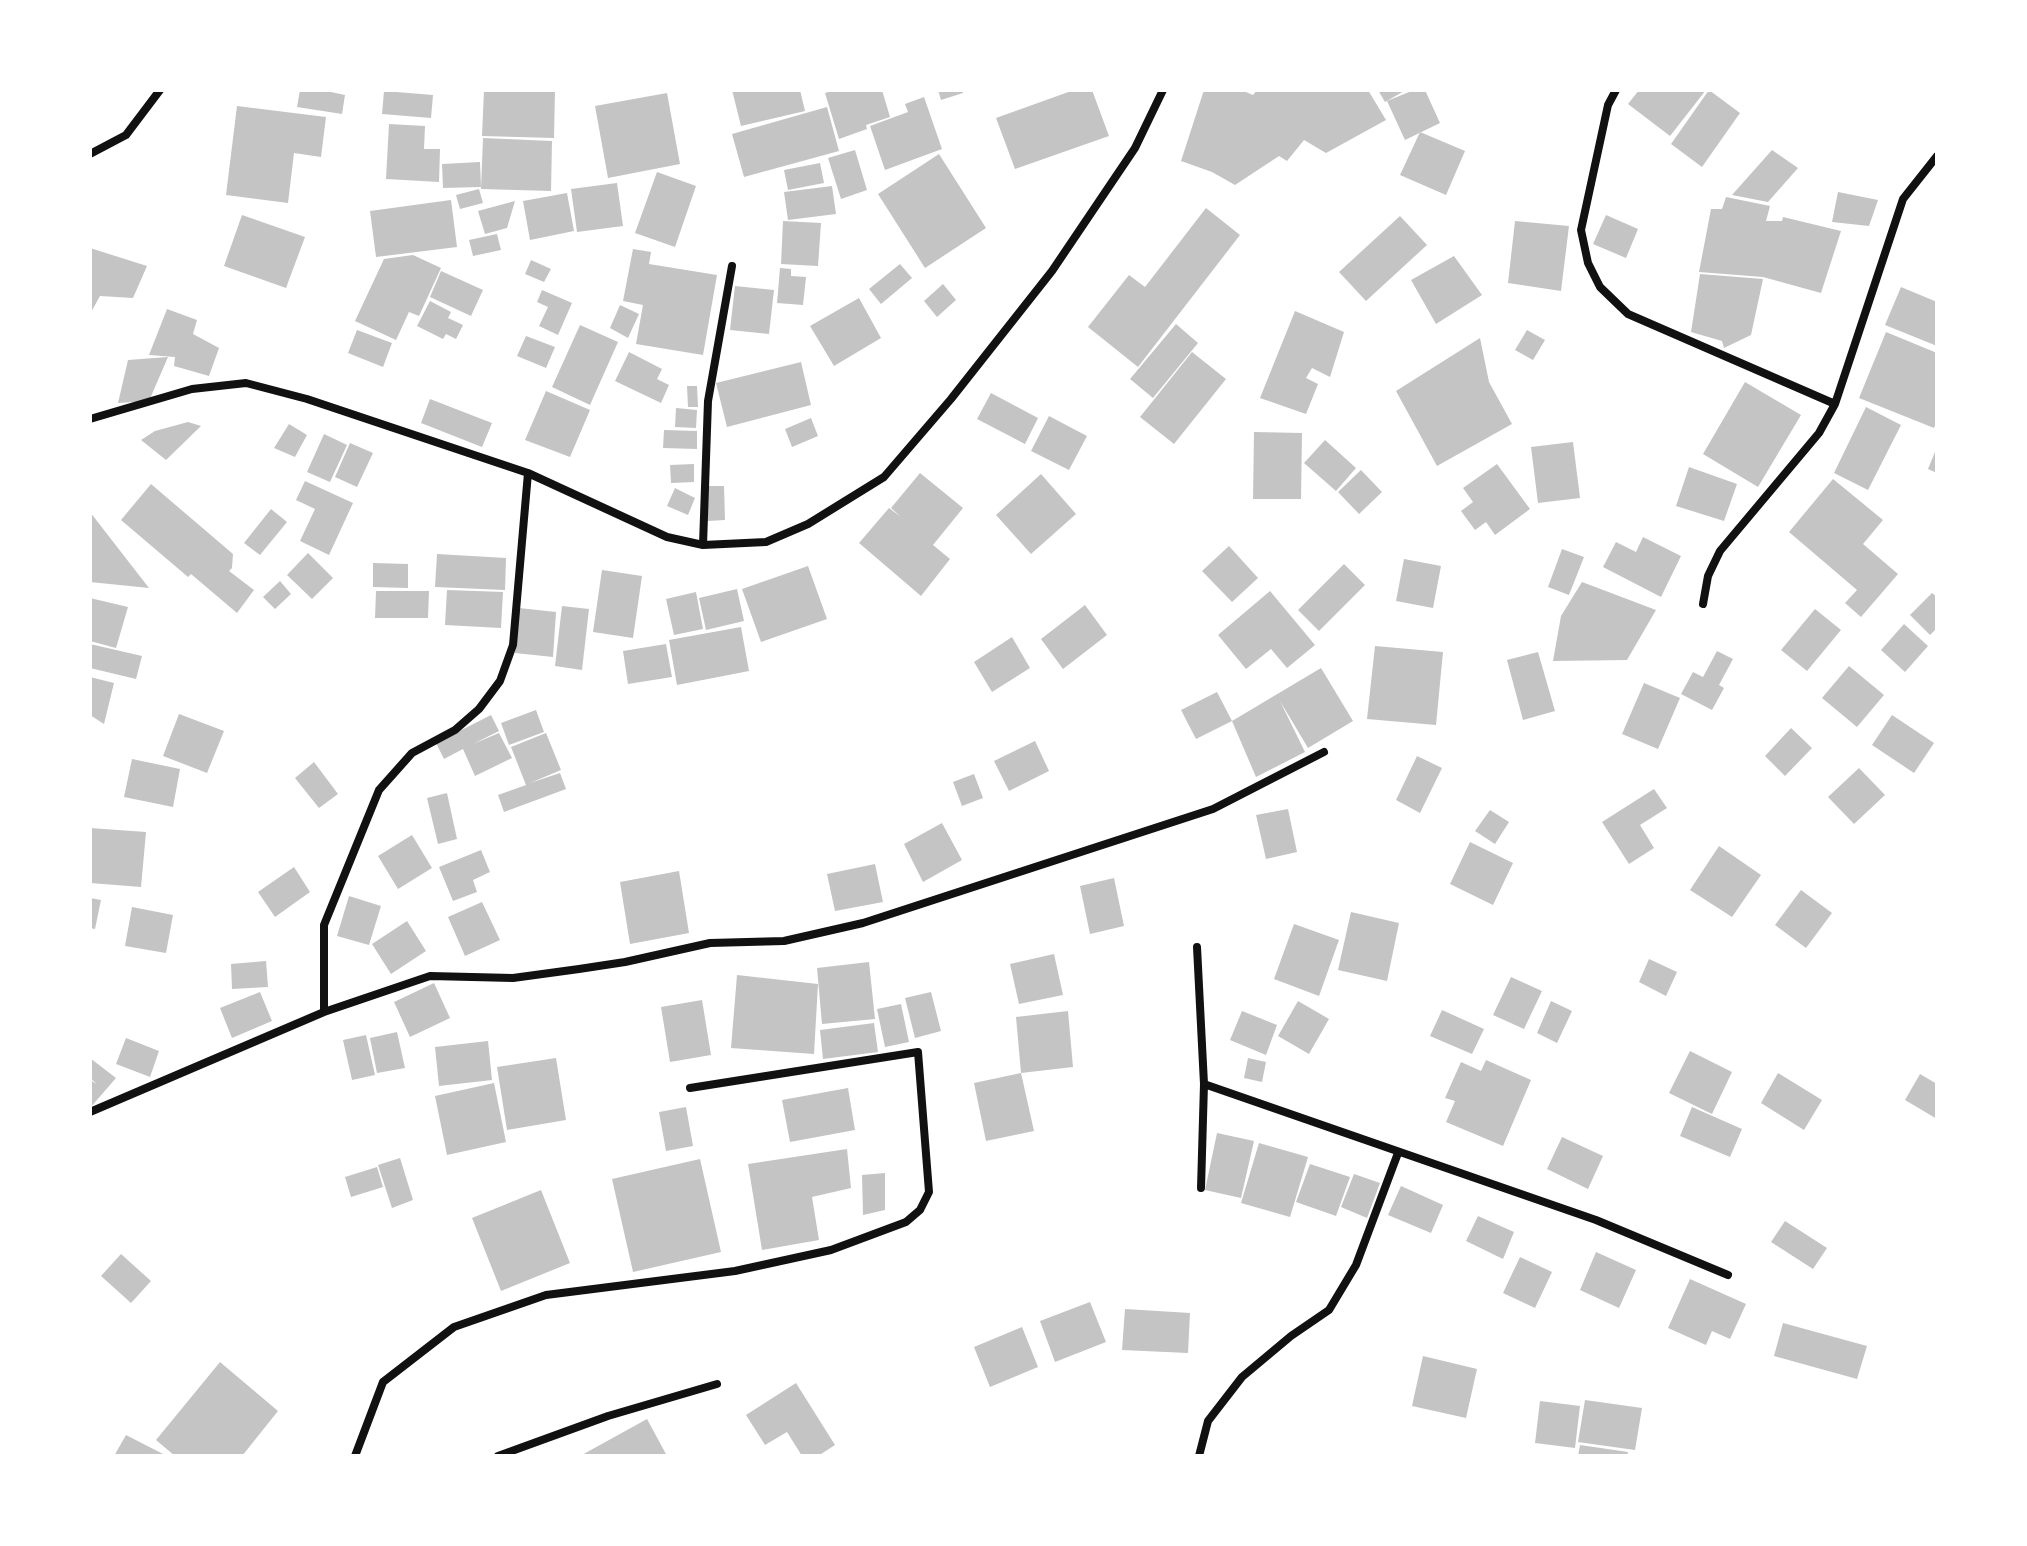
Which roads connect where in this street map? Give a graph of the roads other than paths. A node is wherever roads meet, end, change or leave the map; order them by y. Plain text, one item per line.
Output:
1 (160, 90) edge
2 (1163, 90) edge
3 (1616, 90) edge
4 (90, 154) edge
5 (1937, 156) edge
6 (732, 266) dead end
7 (1835, 404) junction
8 (90, 419) edge
9 (528, 473) junction
10 (703, 545) junction
11 (1703, 604) dead end
12 (1324, 752) dead end
13 (1197, 947) dead end
14 (324, 1012) junction
15 (1204, 1084) junction
16 (690, 1088) dead end
17 (90, 1112) edge
18 (1398, 1153) junction
19 (1201, 1188) dead end
20 (1728, 1275) dead end
21 (717, 1384) dead end
22 (355, 1456) edge
23 (498, 1456) edge
24 (1199, 1456) edge

1 - 4 street
2 - 10 street
3 - 7 street
5 - 7 street
6 - 10 street
7 - 11 street
8 - 9 street
9 - 10 street
9 - 14 street
12 - 14 street
13 - 15 street
14 - 17 street
15 - 18 street
15 - 19 street
16 - 22 street
18 - 20 street
18 - 24 street
21 - 23 street

